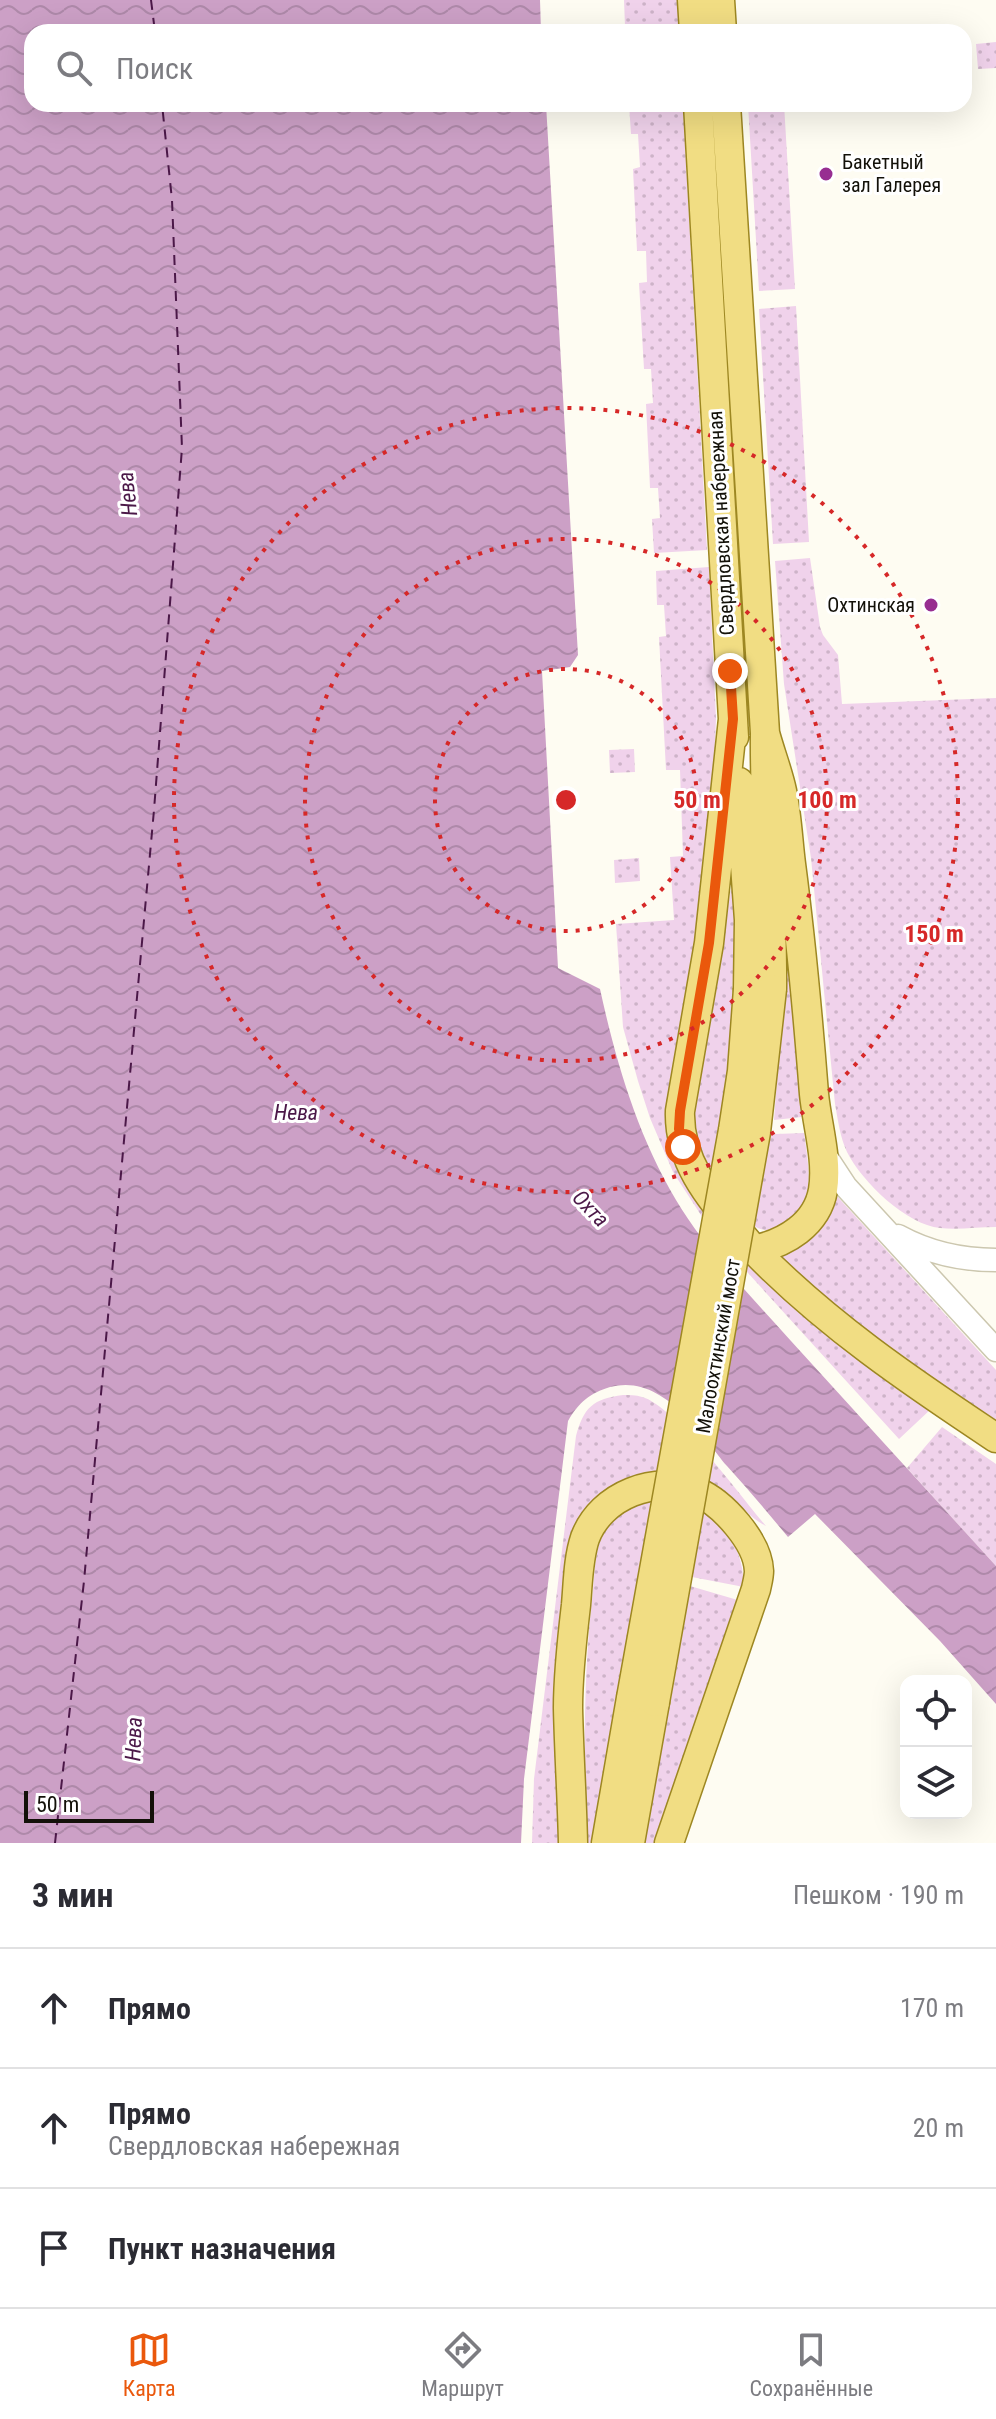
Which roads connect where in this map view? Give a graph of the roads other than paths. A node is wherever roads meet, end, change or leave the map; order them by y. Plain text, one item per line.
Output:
1 (692, 0) edge
2 (720, 0) edge
3 (694, 24) edge
4 (722, 24) edge
5 (698, 112) edge
6 (726, 112) edge
7 (733, 719) junction
8 (765, 733) junction
9 (760, 989) junction
10 (822, 1151) junction
11 (883, 1227) junction
12 (754, 1250) junction
13 (996, 1260) edge
14 (996, 1350) edge
15 (996, 1438) edge
16 (643, 1700) junction
17 (573, 1843) edge
18 (606, 1843) edge
19 (630, 1843) edge
20 (669, 1843) edge

1 - 3 main road
2 - 4 main road
5 - 7 main road, Свердловская набережная
6 - 8 main road, Свердловская набережная
7 - 9 main road, Свердловская набережная
7 - 12 main road
8 - 9 main road, Свердловская набережная
8 - 10 main road
9 - 16 main road, Малоохтинский мост, bridge
10 - 11 street
10 - 12 main road
11 - 13 street
11 - 14 street
12 - 15 main road
16 - 18 main road
16 - 19 main road
17 - 20 main road

